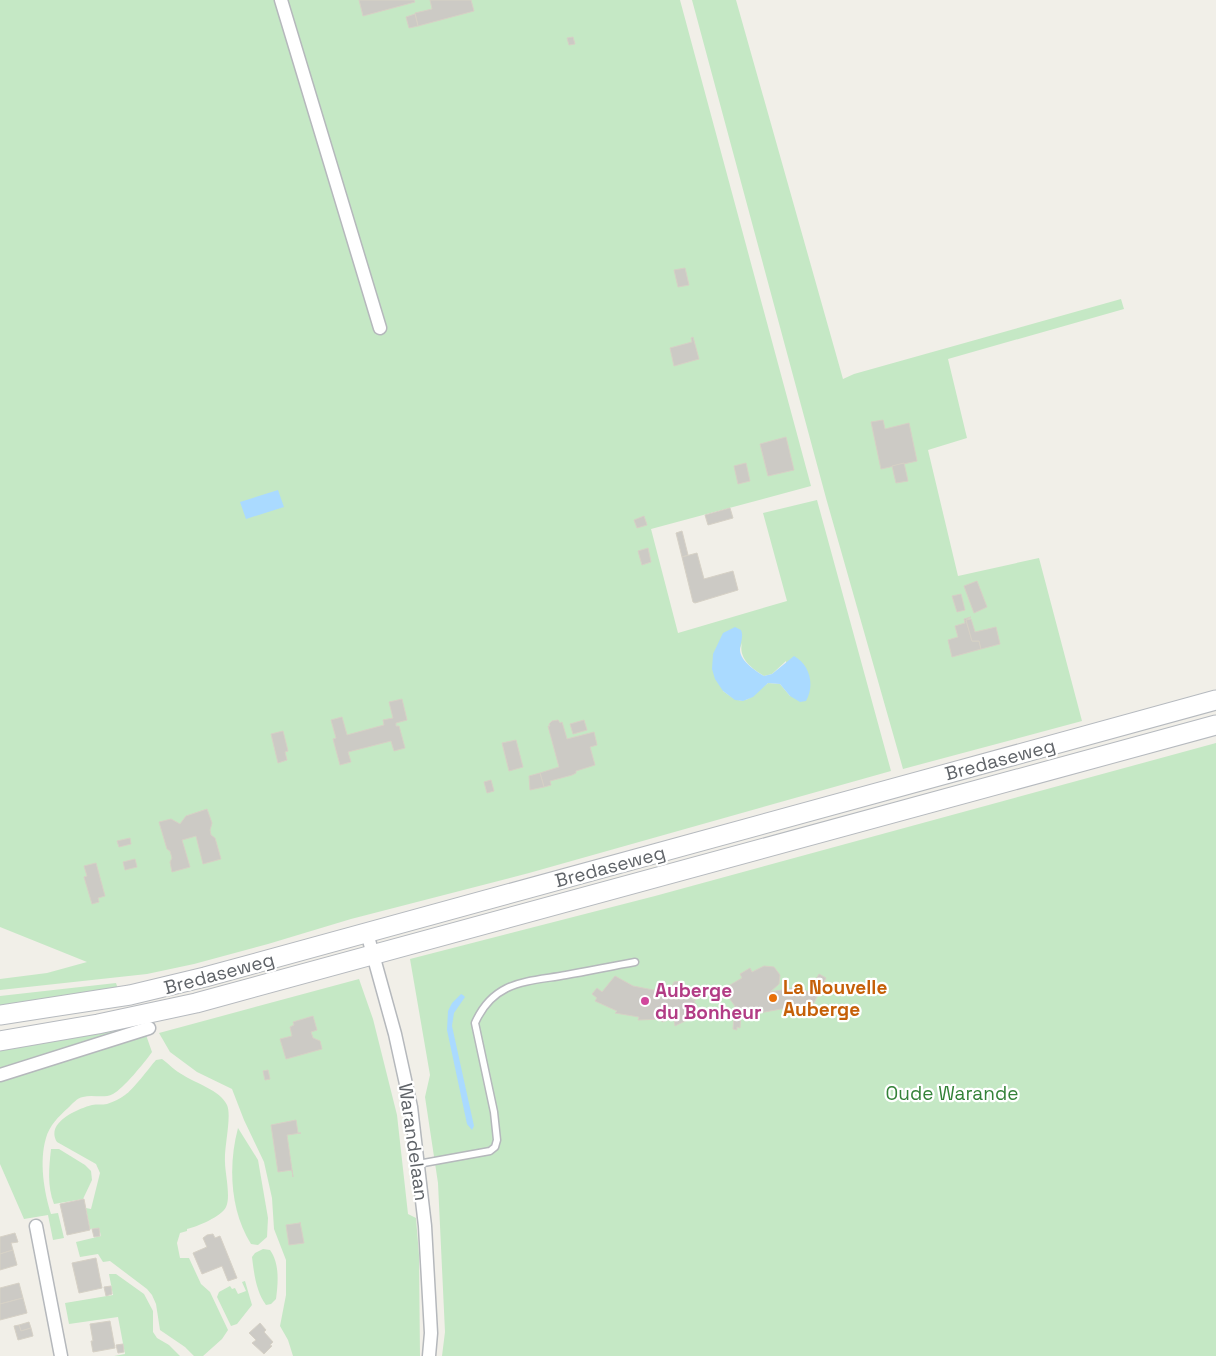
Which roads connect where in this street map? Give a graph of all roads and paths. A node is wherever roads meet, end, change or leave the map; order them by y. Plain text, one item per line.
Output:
1 (281, 0) edge
2 (380, 328) dead end
3 (1216, 700) edge
4 (1216, 724) edge
5 (944, 774) junction
6 (951, 797) junction
7 (809, 811) junction
8 (812, 835) junction
9 (367, 933) junction
10 (373, 954) junction
11 (635, 962) dead end
12 (0, 1015) edge
13 (149, 1028) dead end
14 (0, 1041) edge
15 (0, 1075) edge
16 (418, 1164) junction
17 (36, 1226) dead end
18 (61, 1356) edge
19 (429, 1356) edge

1 - 2 street
3 - 5 main road, Bredaseweg
4 - 6 main road, Bredaseweg
5 - 6 main road
5 - 7 main road, Bredaseweg
6 - 8 main road, Bredaseweg
7 - 8 main road
7 - 9 main road, Bredaseweg
8 - 10 main road, Bredaseweg
9 - 10 street, Warandelaan
9 - 12 main road, Bredaseweg
10 - 14 main road, Bredaseweg
10 - 16 street, Warandelaan
11 - 16 lane
13 - 15 street
16 - 19 street, Warandelaan
17 - 18 street

